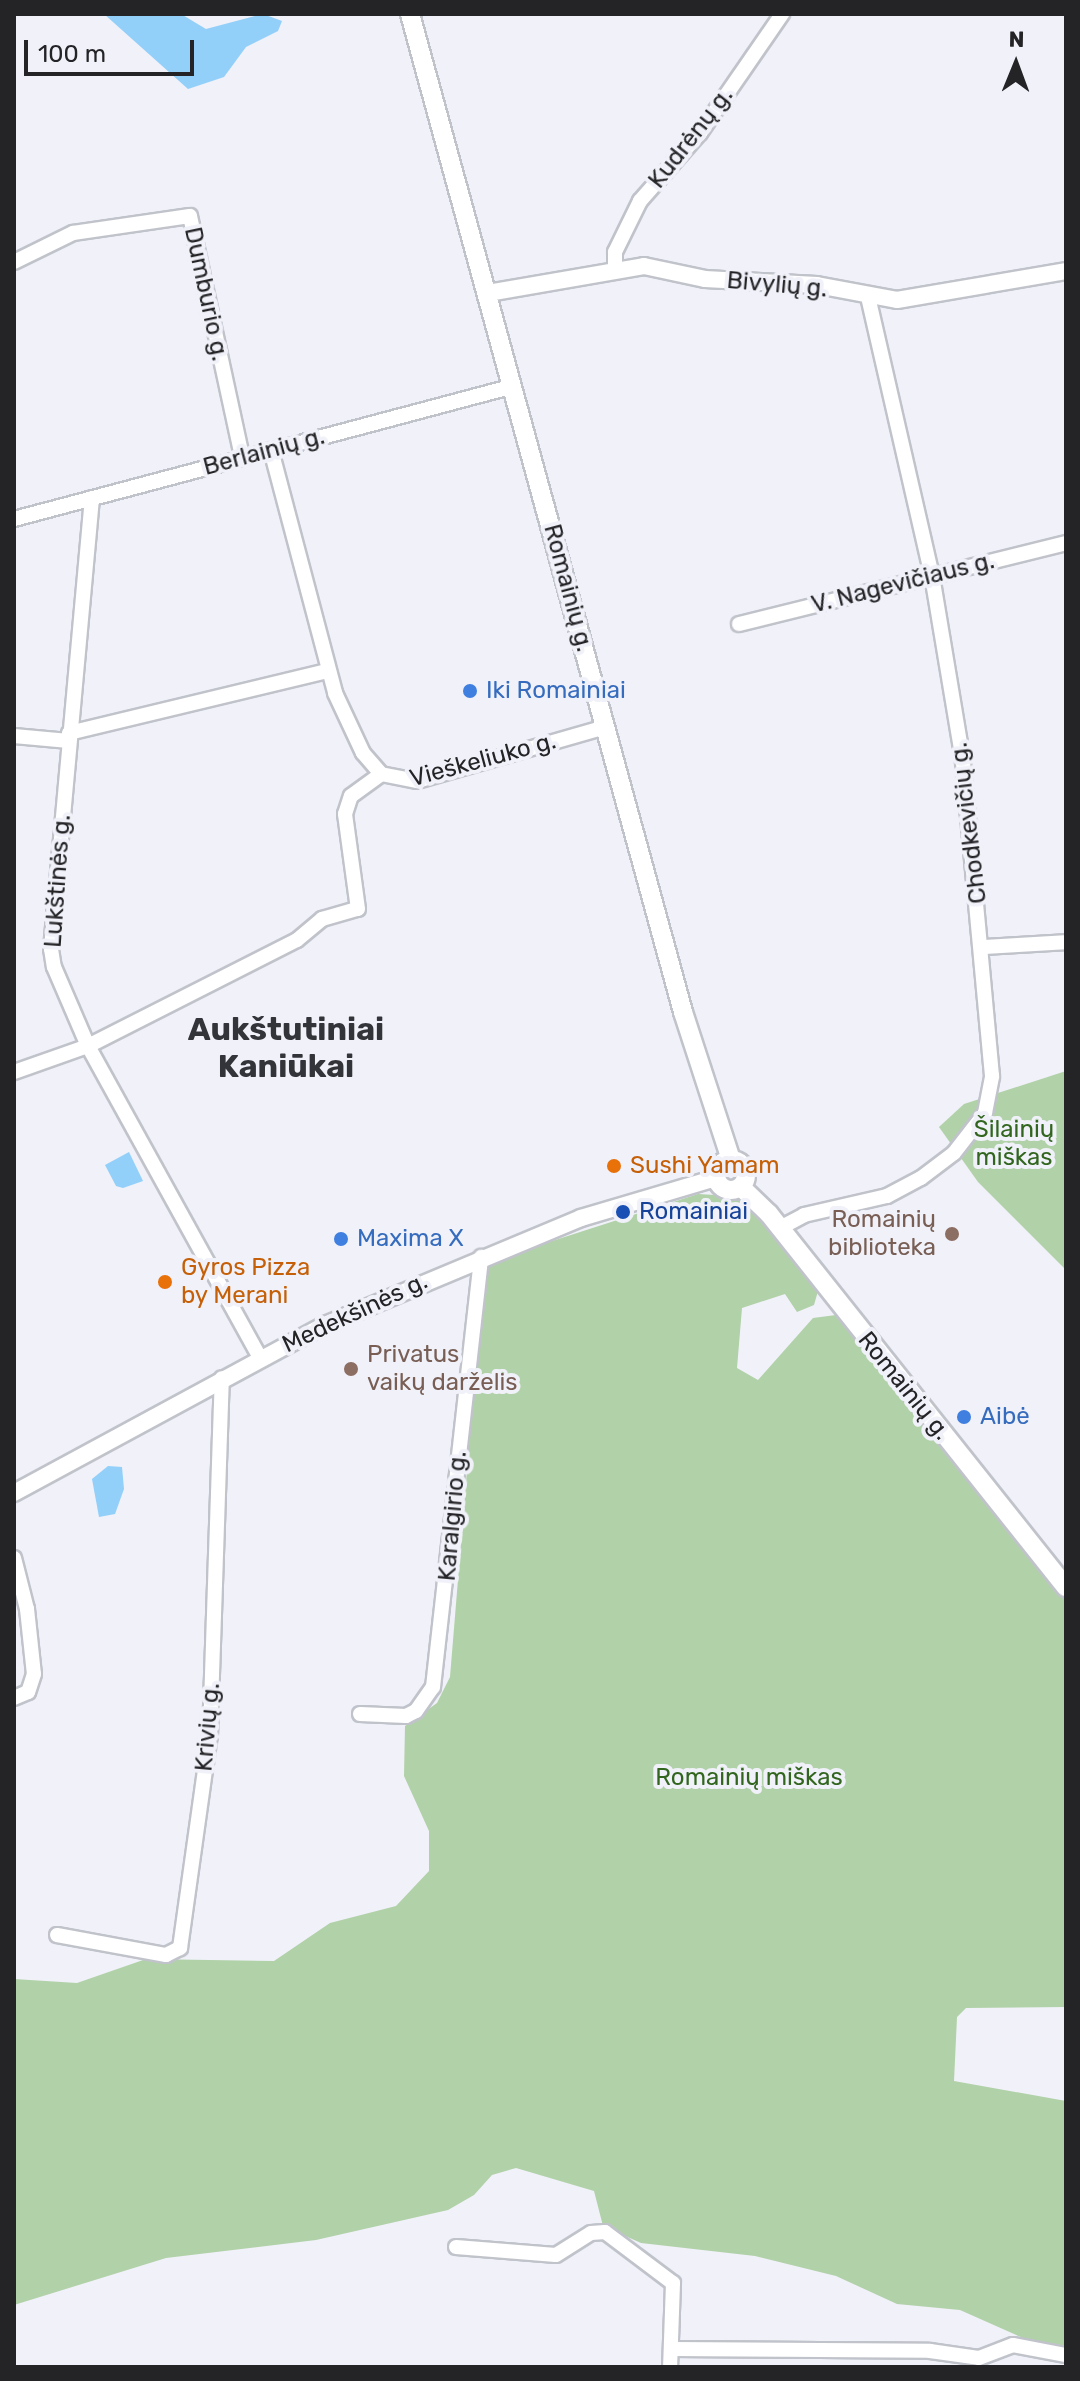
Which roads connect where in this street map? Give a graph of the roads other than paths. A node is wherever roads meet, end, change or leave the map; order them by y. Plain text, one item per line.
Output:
1 (410, 14) edge
2 (782, 14) edge
3 (14, 262) edge
4 (615, 267) junction
5 (1066, 271) edge
6 (488, 293) junction
7 (868, 297) junction
8 (514, 386) junction
9 (271, 450) junction
10 (242, 457) junction
11 (92, 498) junction
12 (14, 519) edge
13 (1066, 543) edge
14 (932, 576) junction
15 (739, 624) dead end
16 (328, 671) junction
17 (605, 727) junction
18 (14, 736) edge
19 (69, 737) junction
20 (381, 774) junction
21 (1066, 942) edge
22 (983, 947) junction
23 (88, 1046) junction
24 (14, 1072) edge
25 (731, 1160) junction
26 (716, 1178) junction
27 (741, 1187) junction
28 (780, 1228) junction
29 (481, 1257) junction
30 (260, 1358) junction
31 (222, 1378) junction
32 (14, 1493) edge
33 (14, 1558) edge
34 (1066, 1587) edge
35 (14, 1698) edge
36 (360, 1714) dead end
37 (57, 1935) dead end
38 (456, 2247) dead end
39 (672, 2349) junction
40 (1066, 2355) edge
41 (670, 2367) edge

1 - 6 main road, Romainių g.
2 - 4 street, Kudrėnų g.
3 - 10 street, Dumburio g.
4 - 6 street, Bivylių g.
4 - 7 street, Bivylių g.
5 - 7 street, Bivylių g.
6 - 8 main road, Romainių g.
7 - 14 street, Chodkevičių g.
8 - 9 street, Berlainių g.
8 - 17 main road, Romainių g.
9 - 10 street, Berlainių g.
9 - 16 street, Vieškeliuko g.
10 - 11 street, Berlainių g.
11 - 12 street, Berlainių g.
11 - 19 street, Lukštinės g.
13 - 14 street, V. Nagevičiaus g.
14 - 15 street, V. Nagevičiaus g.
14 - 22 street, Chodkevičių g.
16 - 19 street
16 - 20 street, Vieškeliuko g.
17 - 20 street, Vieškeliuko g.
17 - 25 main road, Romainių g.
18 - 19 street
19 - 23 street, Lukštinės g.
20 - 23 street
21 - 22 street
22 - 28 street, Chodkevičių g.
23 - 24 street
23 - 30 street, Lukštinės g.
25 - 26 main road
25 - 27 main road
26 - 27 main road
26 - 29 street, Medekšinės g.
27 - 28 main road, Romainių g.
28 - 34 main road, Romainių g.
29 - 30 street, Medekšinės g.
29 - 36 street, Karalgirio g.
30 - 31 street, Medekšinės g.
31 - 32 street, Medekšinės g.
31 - 37 street, Krivių g.
33 - 35 street
38 - 39 street
39 - 40 street
39 - 41 street

